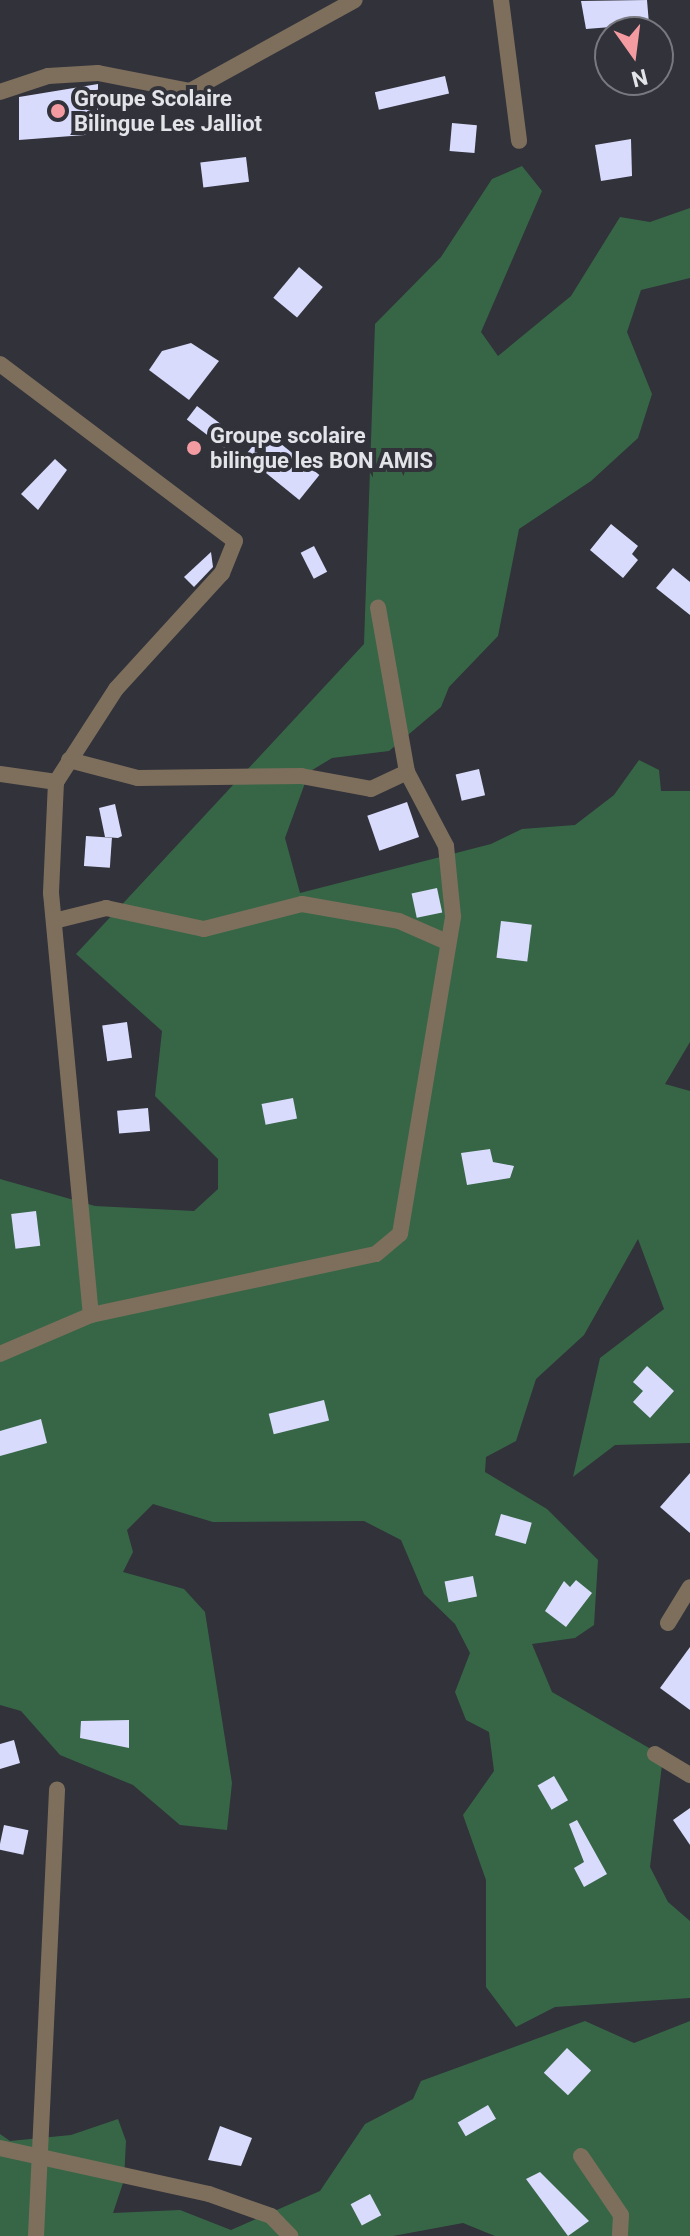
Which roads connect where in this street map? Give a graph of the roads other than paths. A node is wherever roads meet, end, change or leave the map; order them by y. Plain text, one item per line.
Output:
1 (355, 0) edge
2 (501, 0) edge
3 (0, 92) edge
4 (519, 141) dead end
5 (0, 364) edge
6 (378, 608) dead end
7 (69, 760) junction
8 (407, 772) junction
9 (0, 774) edge
10 (56, 782) junction
11 (54, 921) junction
12 (447, 942) junction
13 (91, 1315) junction
14 (0, 1354) edge
15 (690, 1587) edge
16 (668, 1623) dead end
17 (655, 1754) dead end
18 (690, 1775) edge
19 (57, 1789) dead end
20 (0, 2148) edge
21 (581, 2156) dead end
22 (35, 2160) junction
23 (36, 2236) edge
24 (290, 2236) edge
25 (620, 2236) edge

1 - 3 street
2 - 4 street
5 - 7 street
6 - 8 street
7 - 8 street
7 - 10 street
8 - 12 street
9 - 10 street
10 - 11 street
11 - 12 street
11 - 13 street
12 - 13 street
13 - 14 street
15 - 16 street
17 - 18 street
19 - 22 street
20 - 22 street
21 - 25 street
22 - 23 street
22 - 24 street

